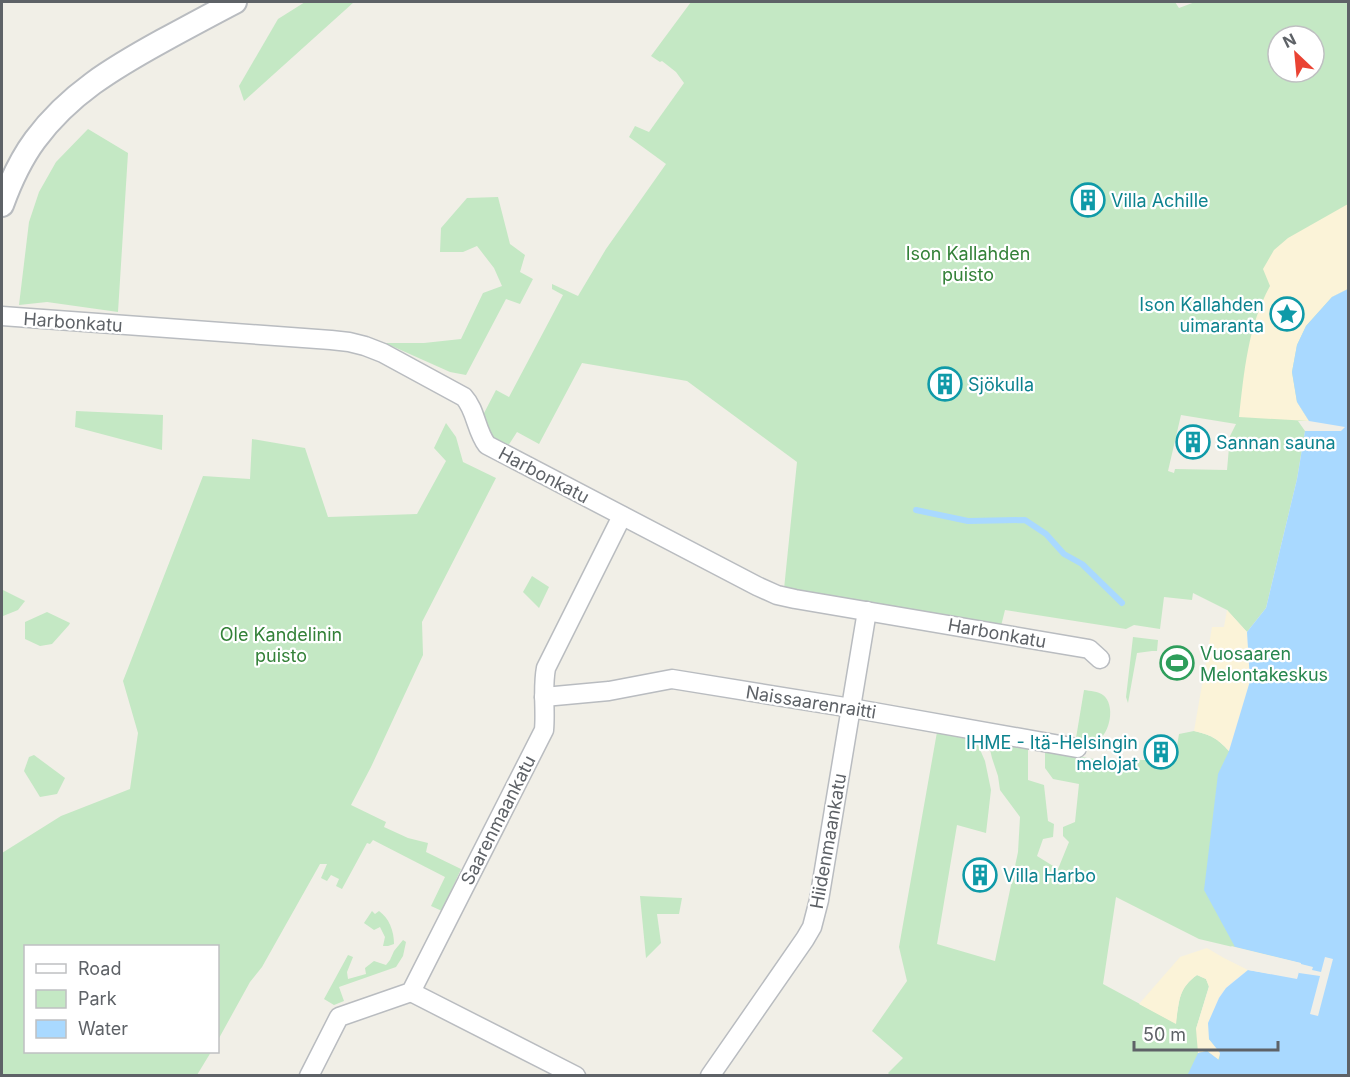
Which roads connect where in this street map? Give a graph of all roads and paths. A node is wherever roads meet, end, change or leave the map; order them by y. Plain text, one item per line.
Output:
1 (235, 2) edge
2 (2, 205) edge
3 (2, 316) edge
4 (622, 516) junction
5 (867, 611) junction
6 (1100, 659) dead end
7 (544, 697) junction
8 (851, 708) junction
9 (1077, 748) dead end
10 (411, 992) junction
11 (309, 1076) edge
12 (576, 1076) edge
13 (710, 1076) edge

1 - 2 street
3 - 4 street, Harbonkatu
4 - 5 street, Harbonkatu
4 - 7 street, Saarenmaankatu
5 - 6 street, Harbonkatu
5 - 8 street, Hiidenmaankatu
7 - 8 street, Naissaarenraitti
7 - 10 street, Saarenmaankatu
8 - 9 street, Naissaarenraitti
8 - 13 street, Hiidenmaankatu
10 - 11 street
10 - 12 street

